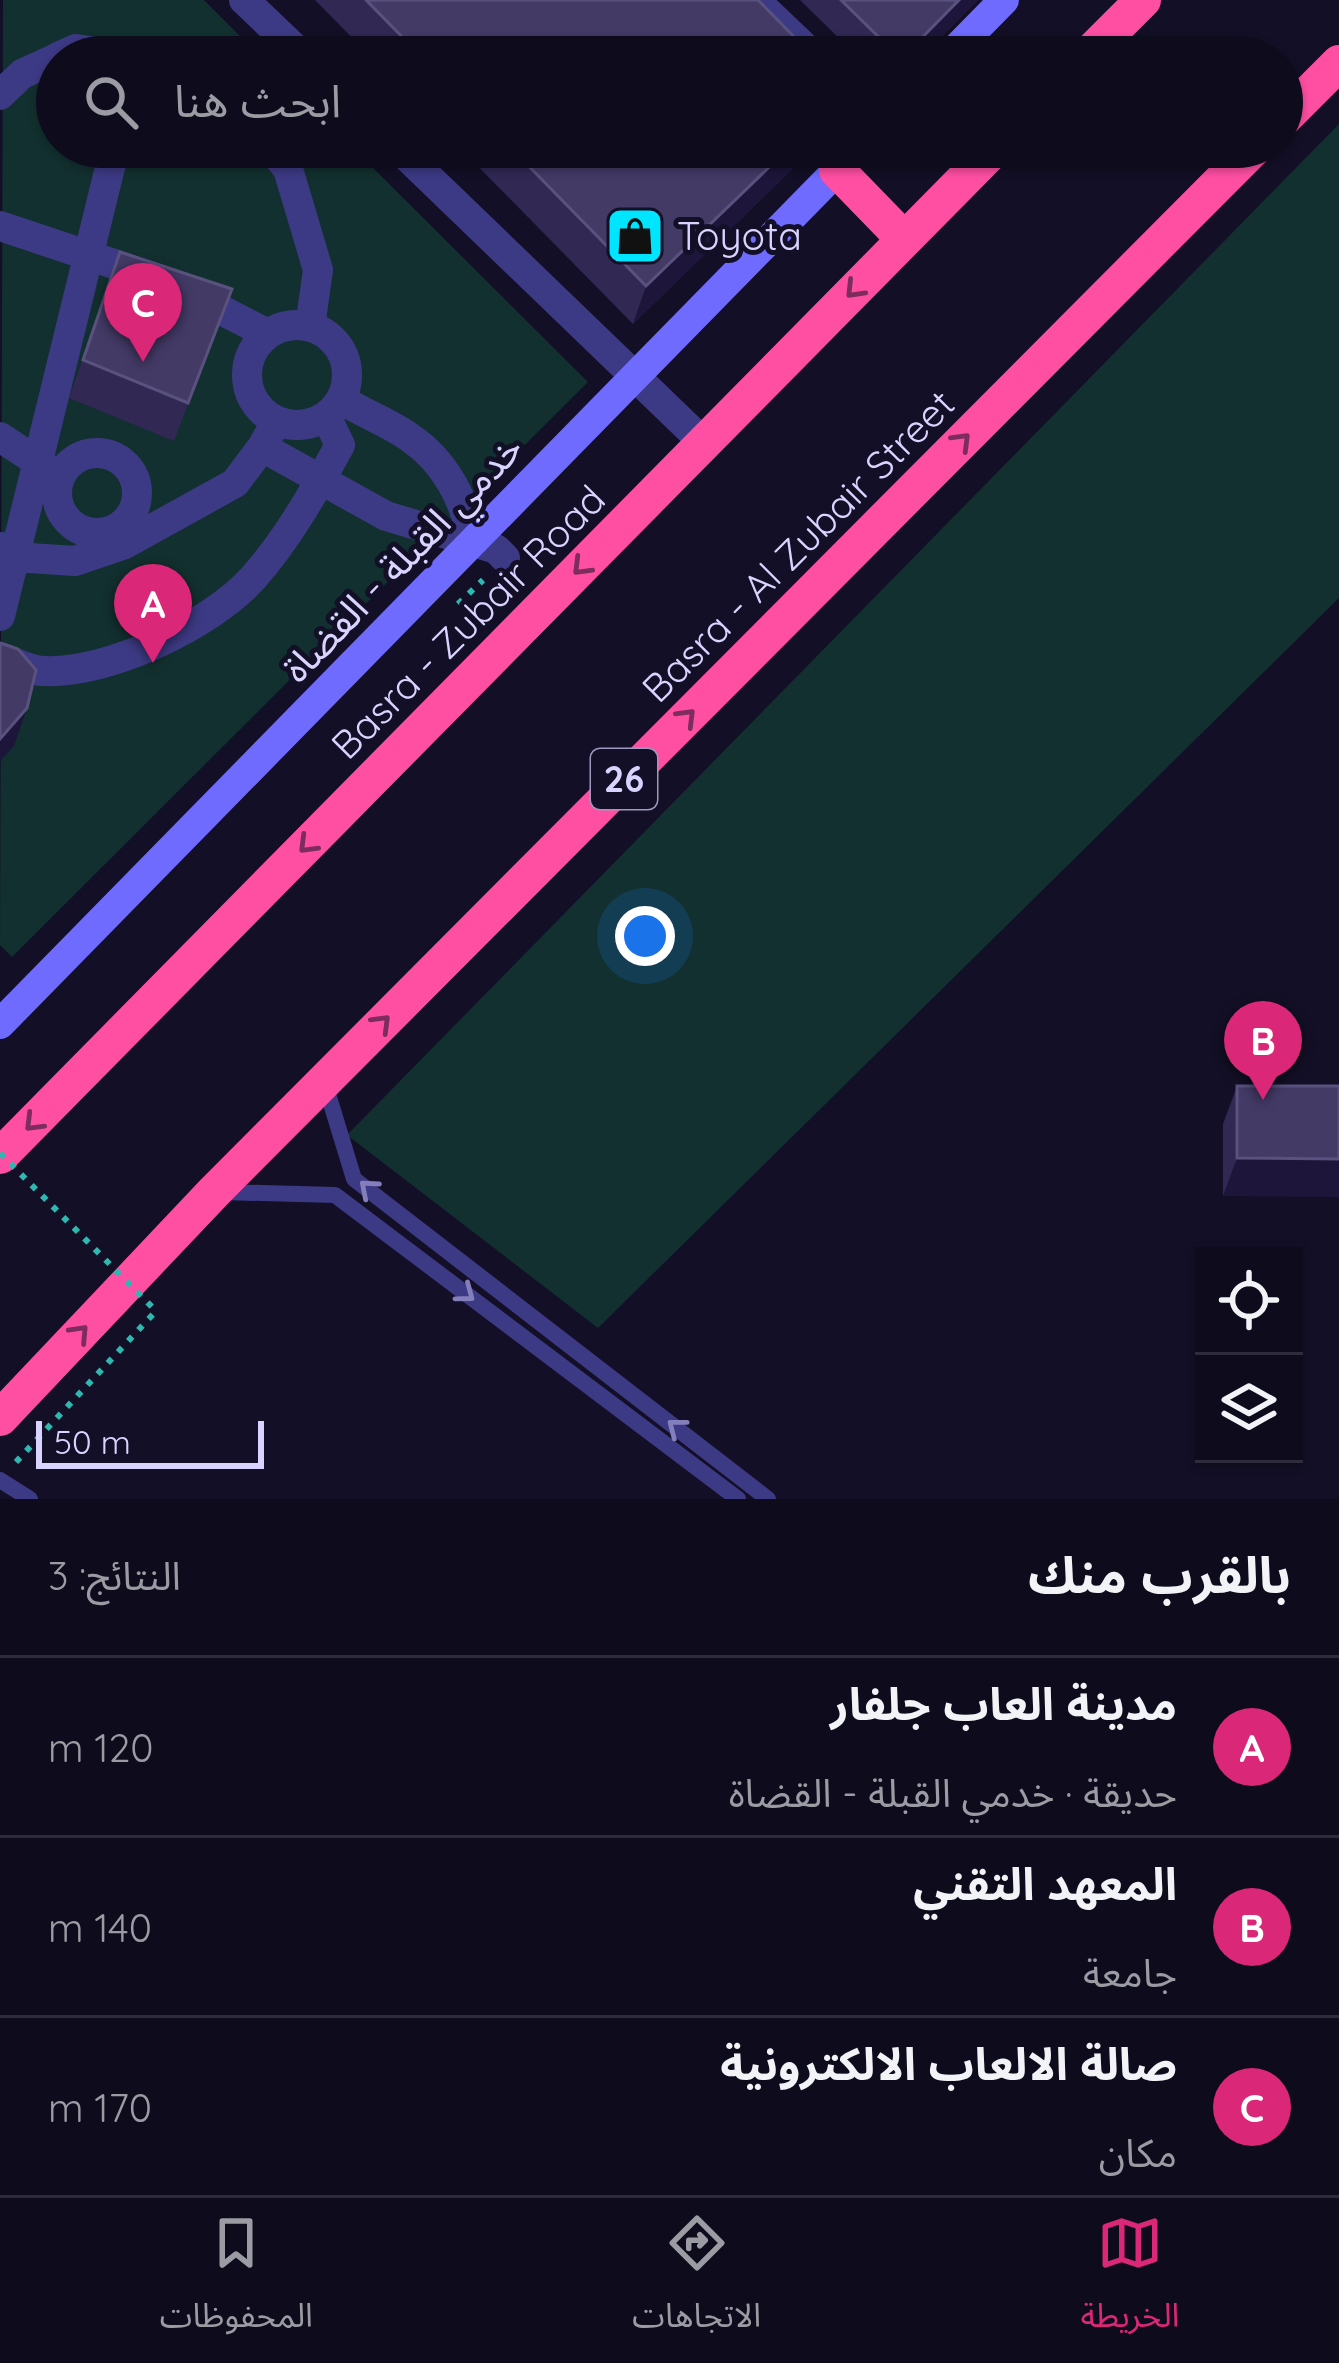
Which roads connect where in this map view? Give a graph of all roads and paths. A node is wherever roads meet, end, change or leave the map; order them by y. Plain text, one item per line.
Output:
1 (244, 0) edge
2 (764, 0) edge
3 (1004, 0) edge
4 (1143, 0) edge
5 (282, 36) edge
6 (803, 36) edge
7 (969, 36) edge
8 (1107, 36) edge
9 (1339, 62) edge
10 (36, 67) edge
11 (0, 95) edge
12 (1303, 99) edge
13 (110, 168) edge
14 (287, 168) edge
15 (420, 168) edge
16 (825, 168) edge
17 (847, 168) edge
18 (975, 168) edge
19 (1234, 168) edge
20 (0, 226) edge
21 (904, 239) junction
22 (88, 256) junction
23 (310, 327) junction
24 (268, 334) junction
25 (636, 375) junction
26 (333, 408) junction
27 (269, 434) junction
28 (0, 436) edge
29 (704, 443) junction
30 (49, 469) junction
31 (321, 480) junction
32 (472, 542) junction
33 (8, 550) edge
34 (505, 558) dead end
35 (0, 616) edge
36 (0, 657) edge
37 (0, 1024) edge
38 (324, 1081) junction
39 (0, 1155) edge
40 (214, 1192) junction
41 (0, 1418) edge
42 (0, 1480) edge
43 (29, 1499) edge
44 (738, 1499) edge
45 (768, 1499) edge

1 - 5 street
2 - 6 lane
3 - 7 street
4 - 8 highway
9 - 12 highway
10 - 11 street
13 - 22 street
14 - 23 street
15 - 25 street
16 - 25 street, خدمي القبلة - القضاة
17 - 21 highway
18 - 21 highway, Basra - Zubair Road
38 -> 19 highway, Basra - Al Zubair Street / 26
20 - 22 street
21 -> 29 highway, Basra - Zubair Road
22 - 24 street
22 - 30 street
23 - 24 street
23 - 26 street
24 - 27 street
25 - 29 street
25 - 32 street, خدمي القبلة - القضاة
26 - 27 street
26 - 31 street
26 - 32 street
27 - 31 street
27 - 33 street
28 - 30 street
29 -> 39 highway, Basra - Zubair Road
30 - 33 street
31 - 32 street
31 - 36 street
32 - 34 street
32 - 37 street, خدمي القبلة - القضاة
33 - 35 street
38 - 40 highway, Basra - Al Zubair Street / 26
45 -> 38 lane
39 - 42 path, bridge
41 -> 40 highway, Basra - Al Zubair Street / 26
40 -> 44 lane
42 - 43 lane

